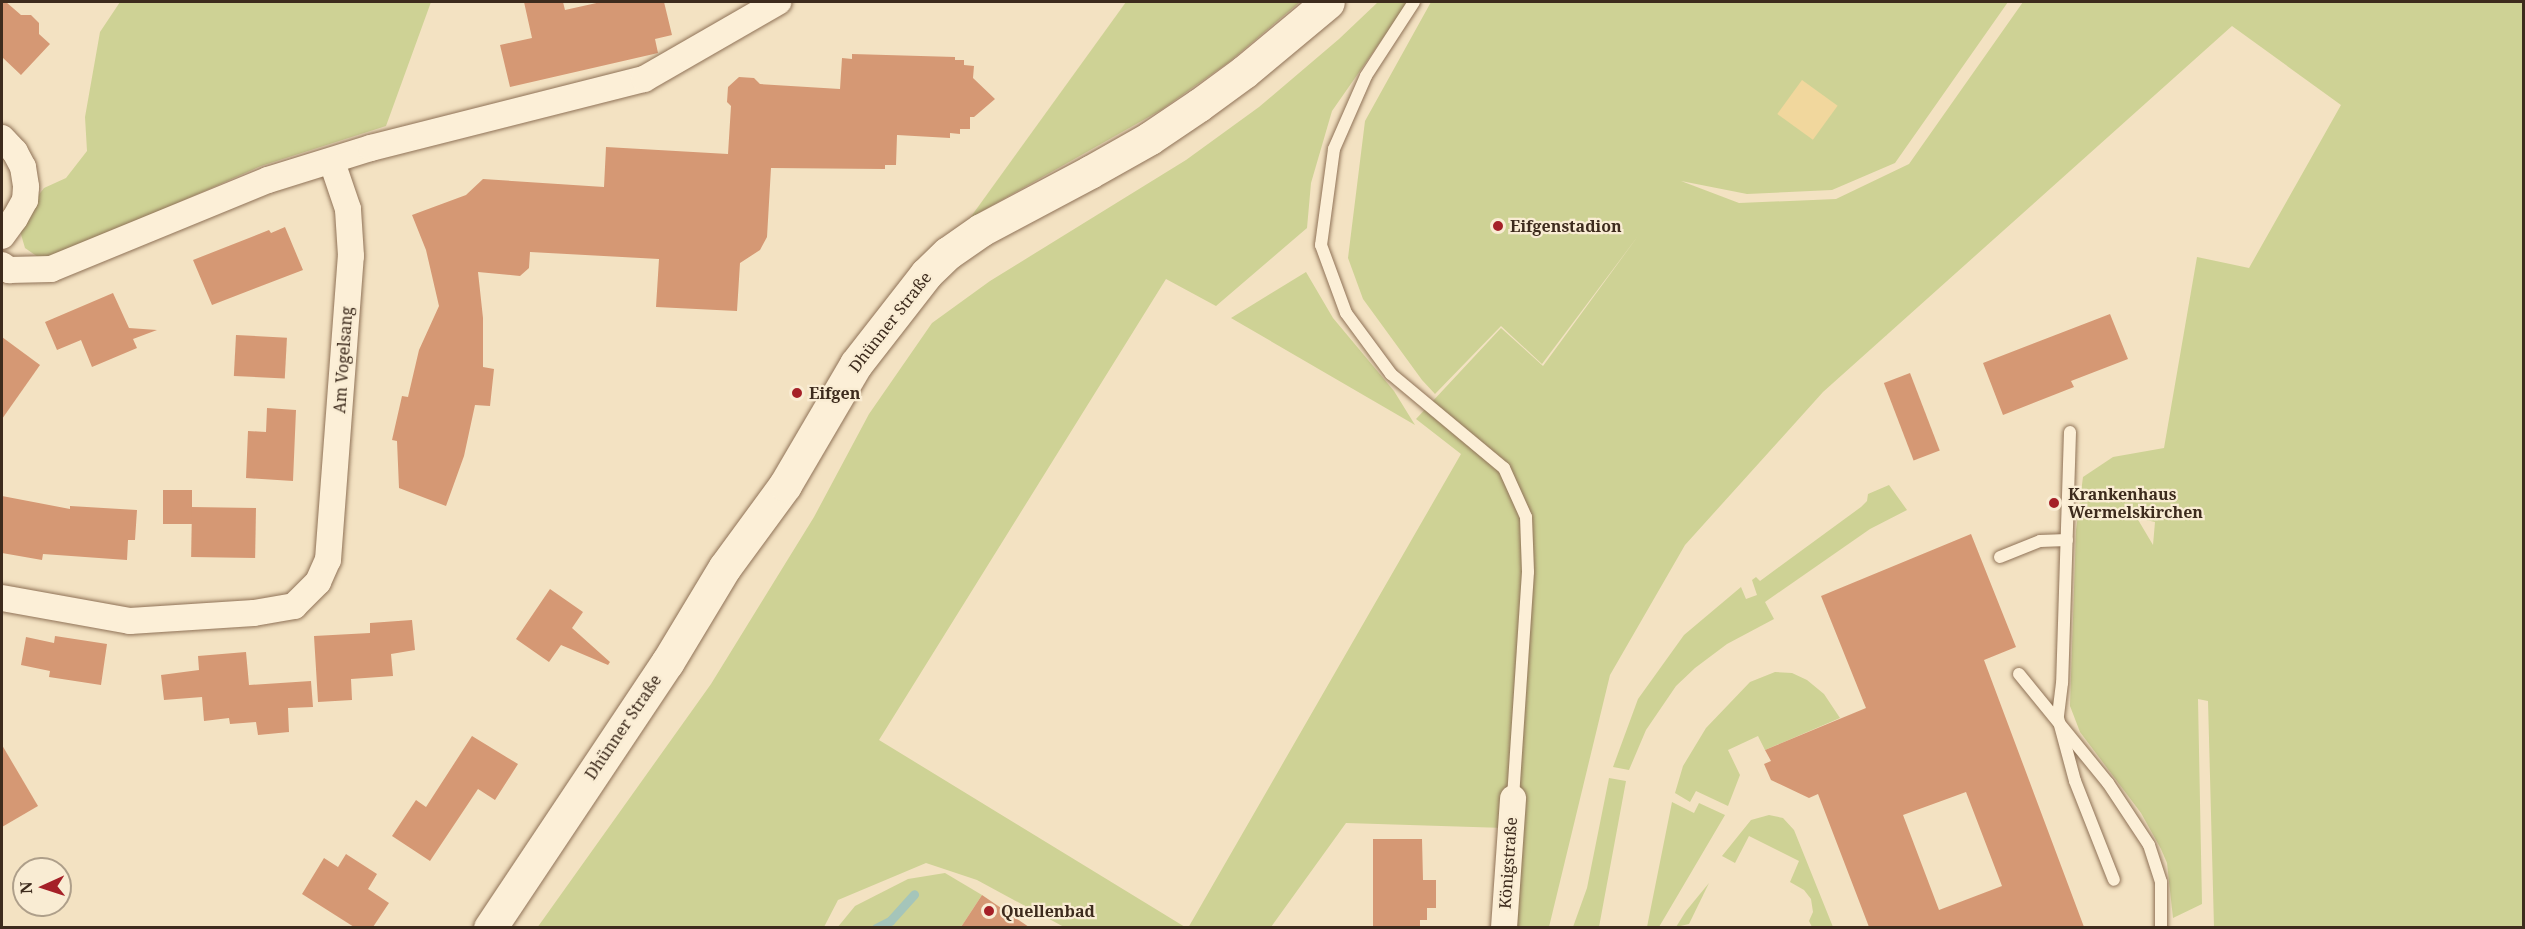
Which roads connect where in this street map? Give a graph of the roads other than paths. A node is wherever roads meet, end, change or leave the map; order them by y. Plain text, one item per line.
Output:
1 (778, 2) edge
2 (1328, 2) edge
3 (1414, 2) edge
4 (2, 138) edge
5 (332, 162) junction
6 (2, 236) edge
7 (2, 265) edge
8 (2070, 432) dead end
9 (2067, 540) junction
10 (2000, 556) dead end
11 (2, 598) edge
12 (2019, 674) dead end
13 (2058, 718) junction
14 (1513, 798) joint
15 (2114, 880) dead end
16 (490, 927) edge
17 (1504, 927) edge
18 (2161, 927) edge

1 - 5 street
2 - 16 main road, Dhünner Straße
3 - 14 lane
4 - 6 street
5 - 7 street
5 - 11 street, Am Vogelsang
8 - 9 lane
9 - 10 lane
9 - 13 lane
12 - 13 lane
13 - 15 lane
13 - 18 lane
14 - 17 street, Königstraße

